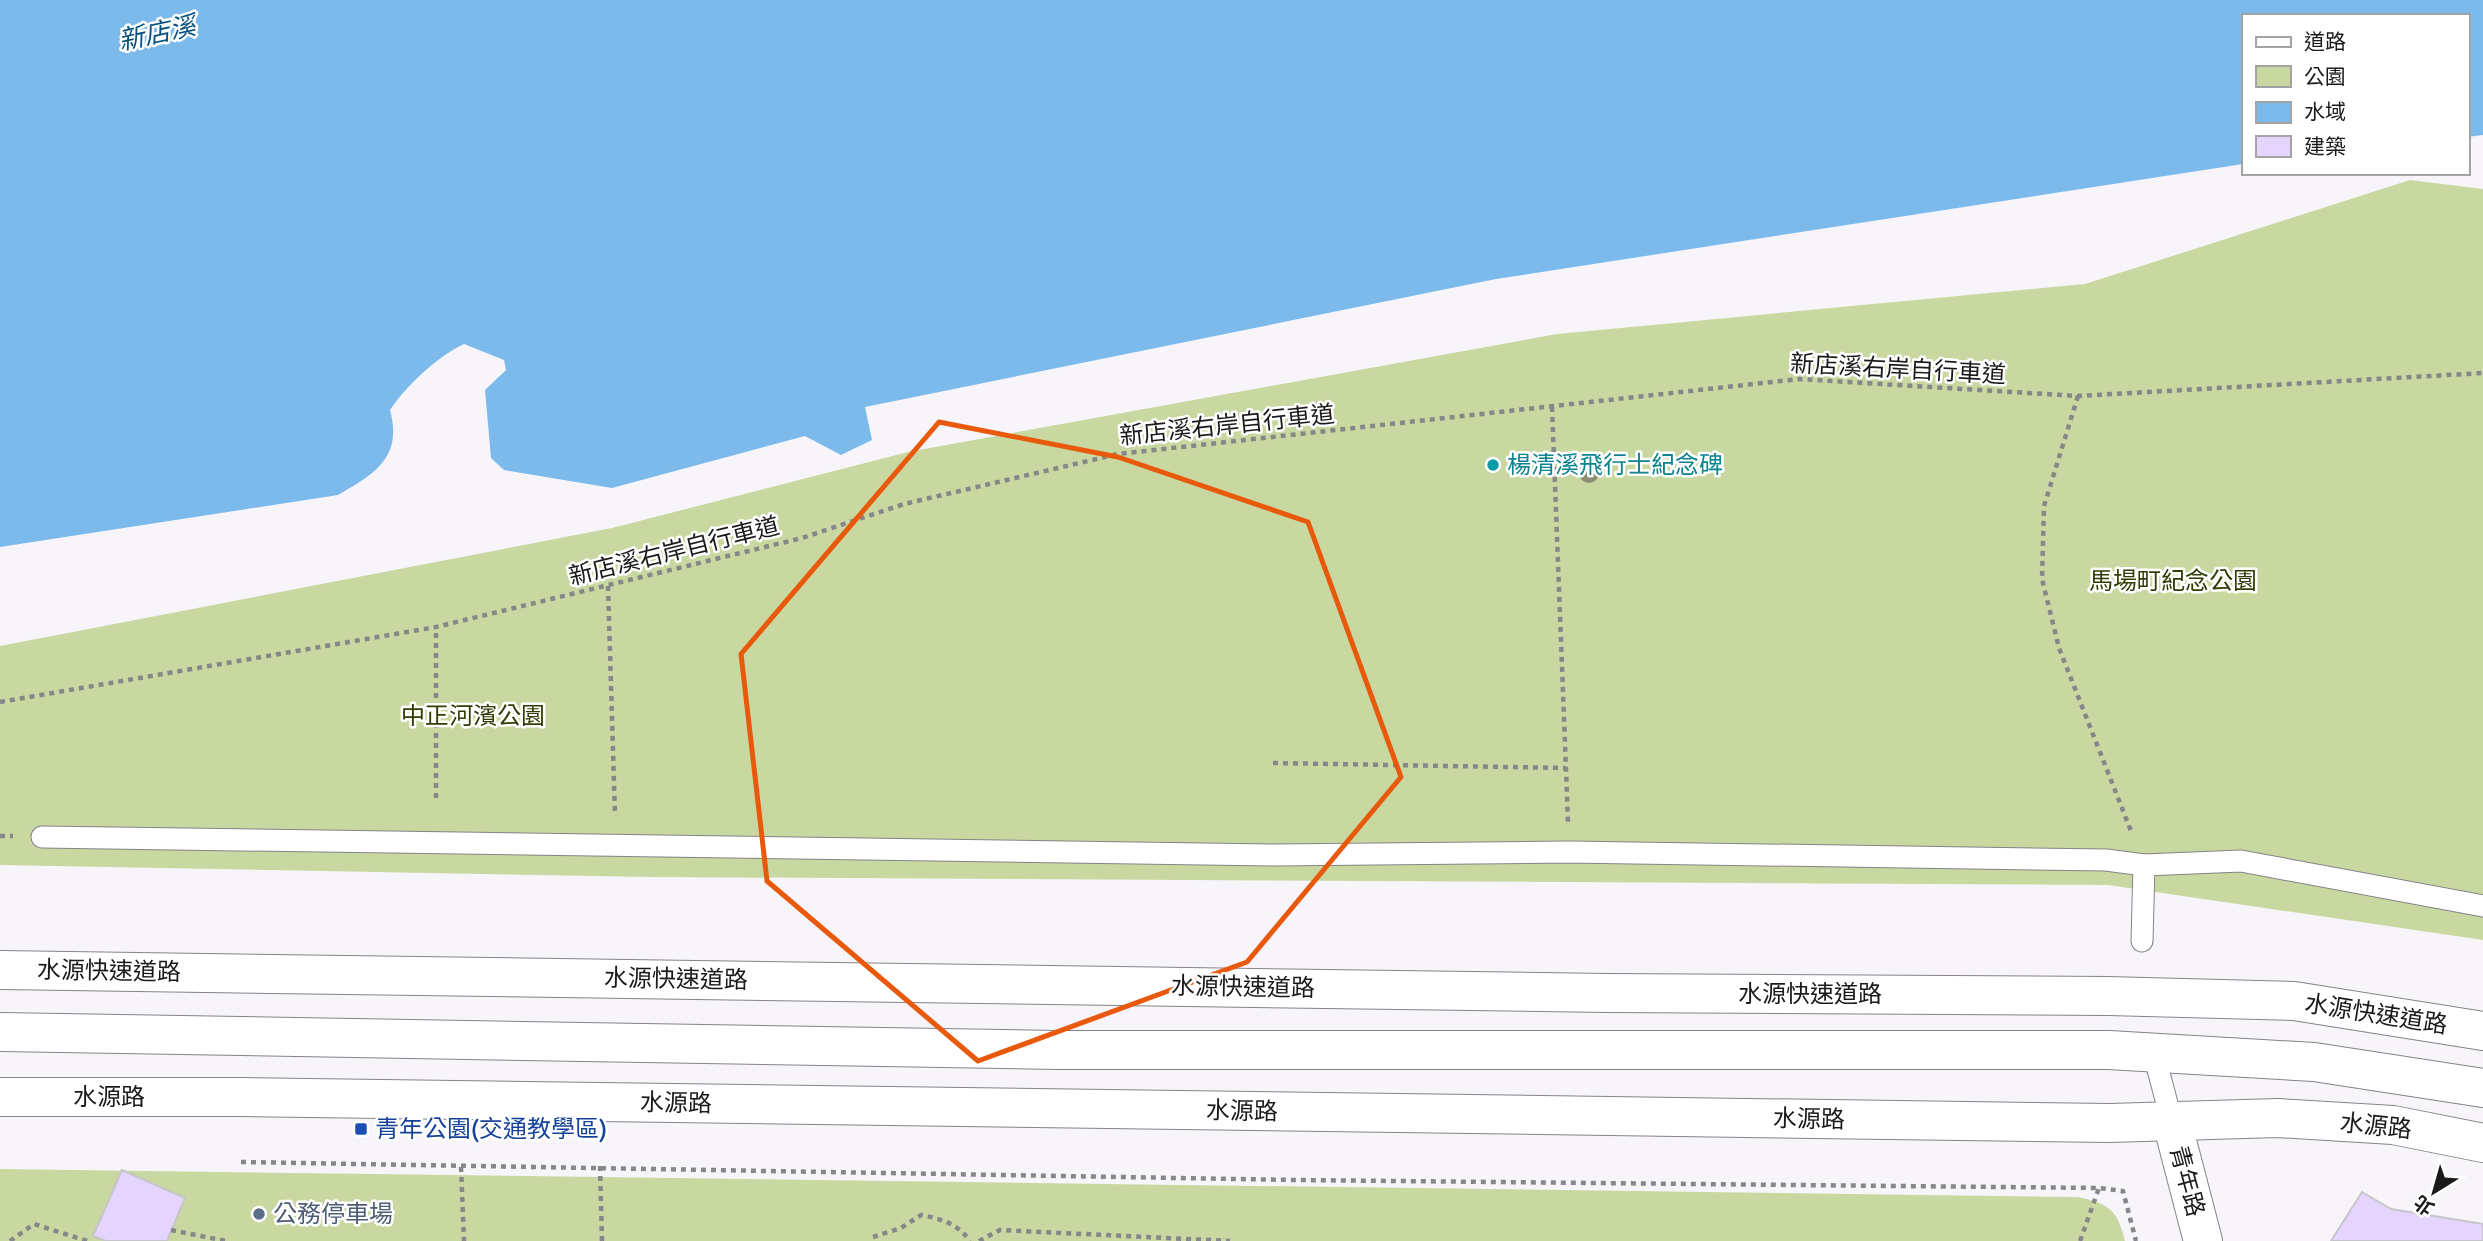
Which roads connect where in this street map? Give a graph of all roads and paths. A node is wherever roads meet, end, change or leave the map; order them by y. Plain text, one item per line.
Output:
1 (2483, 373) edge
2 (2078, 396) junction
3 (1552, 407) junction
4 (608, 586) junction
5 (436, 627) junction
6 (0, 702) edge
7 (1273, 763) dead end
8 (1566, 768) junction
9 (436, 798) dead end
10 (42, 837) dead end
11 (616, 845) junction
12 (1569, 852) junction
13 (2144, 864) junction
14 (2483, 906) edge
15 (2142, 941) dead end
16 (0, 970) edge
17 (2483, 1031) edge
18 (0, 1032) edge
19 (2153, 1051) junction
20 (2483, 1088) edge
21 (0, 1097) edge
22 (2172, 1122) junction
23 (2483, 1143) edge
24 (241, 1162) dead end
25 (600, 1166) junction
26 (461, 1167) junction
27 (2099, 1188) junction
28 (172, 1230) dead end
29 (1030, 1232) junction
30 (873, 1237) dead end
31 (10, 1241) edge
32 (87, 1241) edge
33 (226, 1241) edge
34 (464, 1241) edge
35 (602, 1241) edge
36 (970, 1241) edge
37 (979, 1241) edge
38 (1030, 1241) edge
39 (1230, 1241) edge
40 (2080, 1241) edge
41 (2137, 1241) edge
42 (2203, 1241) edge

1 - 2 path, 新店溪右岸自行車道
2 - 3 path, 新店溪右岸自行車道
2 - 13 path
3 - 4 path, 新店溪右岸自行車道
3 - 8 path
4 - 5 path, 新店溪右岸自行車道
4 - 11 path
5 - 6 path, 新店溪右岸自行車道
5 - 9 path
7 - 8 path
8 - 12 path
10 - 11 lane
11 - 12 lane
12 - 13 lane
13 - 14 lane
13 - 15 lane
16 - 17 main road, 水源快速道路
18 - 19 main road
19 - 20 main road
19 - 22 lane
21 - 22 main road, 水源路
22 - 23 main road, 水源路
22 - 42 main road, 青年路
24 - 26 path
25 - 26 path
25 - 27 path
25 - 35 path
26 - 34 path
27 - 40 path
27 - 41 path
28 - 33 path
29 - 37 path
29 - 38 path
29 - 39 path
30 - 36 path
31 - 32 path

